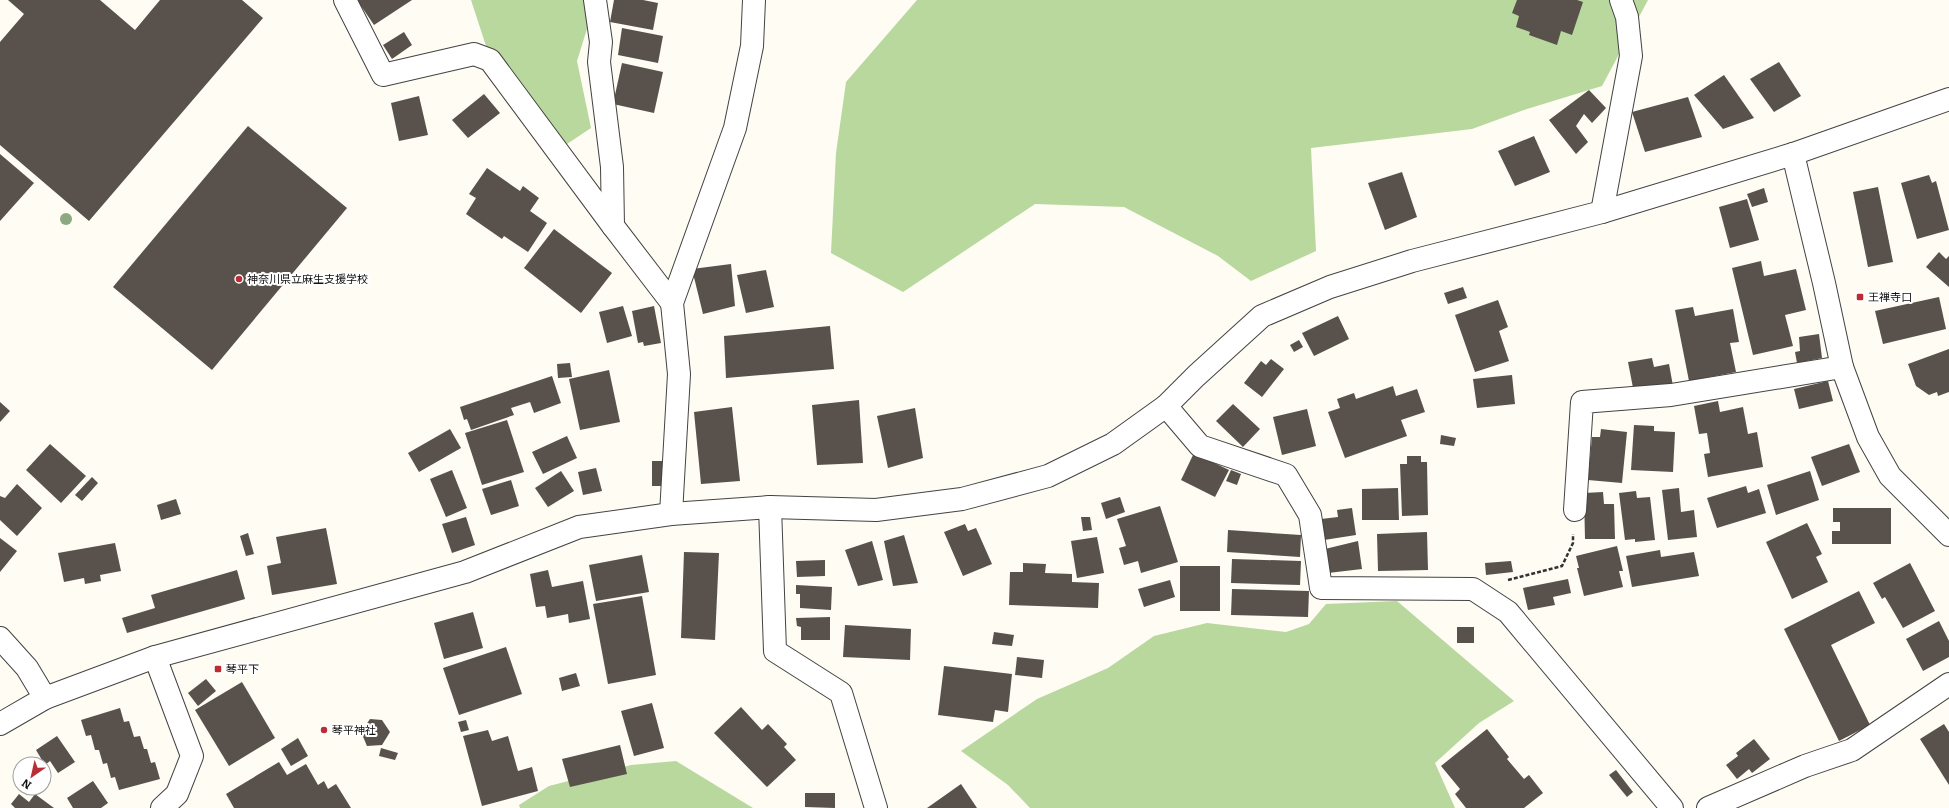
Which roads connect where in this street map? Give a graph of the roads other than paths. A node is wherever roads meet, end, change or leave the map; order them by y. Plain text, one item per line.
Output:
1 (345, 0) edge
2 (595, 0) edge
3 (754, 0) edge
4 (1621, 0) edge
5 (1949, 99) edge
6 (1793, 154) junction
7 (1602, 212) junction
8 (613, 226) junction
9 (672, 303) junction
10 (1842, 367) junction
11 (1166, 406) junction
12 (770, 507) junction
13 (1575, 510) road end
14 (671, 514) junction
15 (1949, 535) edge
16 (0, 638) edge
17 (155, 657) junction
18 (1949, 684) edge
19 (45, 698) junction
20 (0, 724) edge
21 (162, 808) edge
22 (876, 808) edge
23 (1672, 808) edge
24 (1708, 808) edge

1 - 8 street
2 - 8 street
3 - 9 street
4 - 7 street
5 - 6 street
6 - 7 street
6 - 10 street
7 - 11 street
8 - 9 street
9 - 14 street
10 - 13 street
10 - 15 street
11 - 12 street
11 - 23 street
12 - 14 street
12 - 22 street
14 - 17 street
16 - 19 street
17 - 19 street
17 - 21 street
18 - 24 street
19 - 20 street

